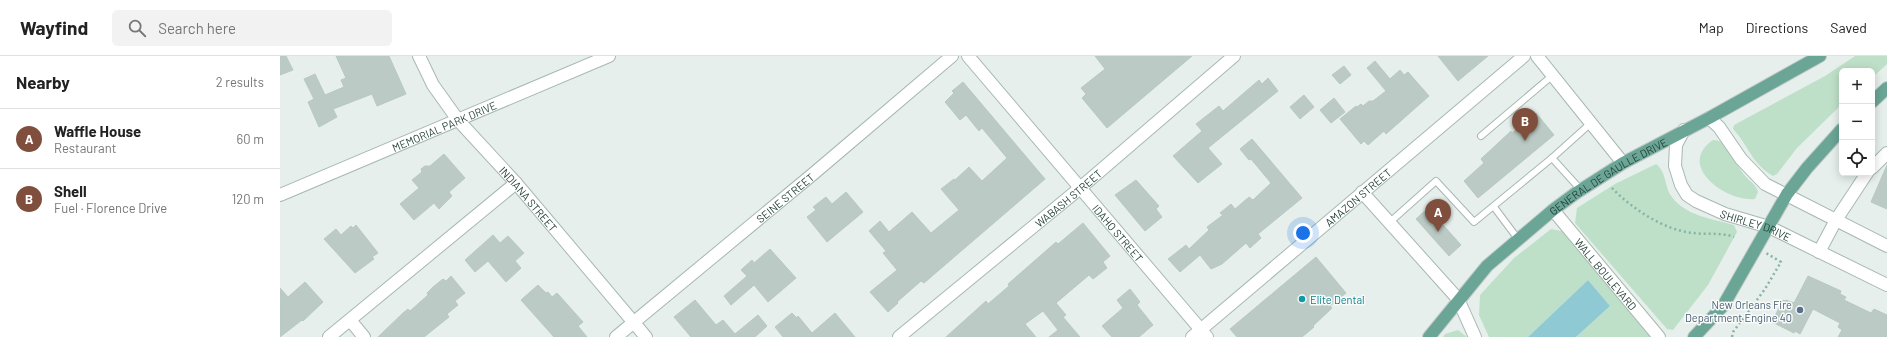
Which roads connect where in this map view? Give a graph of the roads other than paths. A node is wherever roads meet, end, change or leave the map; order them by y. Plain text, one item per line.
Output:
1 (419, 56) edge
2 (609, 56) edge
3 (952, 56) edge
4 (968, 56) edge
5 (1234, 56) edge
6 (1524, 56) edge
7 (1537, 56) edge
8 (1816, 57) edge
9 (1553, 75) junction
10 (1887, 88) edge
11 (1875, 99) edge
12 (1709, 118) junction
13 (458, 120) junction
14 (1591, 123) junction
15 (1684, 130) junction
16 (1839, 133) edge
17 (1481, 136) dead end
18 (1887, 153) edge
19 (1552, 158) junction
20 (1623, 163) junction
21 (1875, 165) edge
22 (1865, 176) edge
23 (516, 183) junction
24 (1079, 189) junction
25 (1581, 190) junction
26 (1362, 192) junction
27 (1787, 194) junction
28 (280, 195) edge
29 (1494, 207) junction
30 (1553, 210) junction
31 (1836, 220) junction
32 (1390, 222) junction
33 (1769, 227) junction
34 (1518, 239) junction
35 (1887, 246) edge
36 (1819, 252) junction
37 (1887, 285) edge
38 (1458, 299) junction
39 (350, 320) junction
40 (634, 322) junction
41 (1200, 334) edge
42 (329, 337) edge
43 (364, 337) edge
44 (616, 337) edge
45 (646, 337) edge
46 (899, 337) edge
47 (1429, 337) edge
48 (1475, 337) edge
49 (1659, 337) edge
50 (1694, 337) edge

1 - 13 street, INDIANA STREET
2 - 13 street, MEMORIAL PARK DRIVE
3 - 40 street, SEINE STREET
4 - 24 street, IDAHO STREET
5 - 24 street, WABASH STREET
6 - 26 street, AMAZON STREET
7 - 9 street
8 - 12 main road, GENERAL DE GAULLE DRIVE
9 - 14 street
9 - 17 lane
10 - 11 main road
12 - 15 main road, GENERAL DE GAULLE DRIVE
12 - 27 street
13 - 23 street, INDIANA STREET
13 - 28 street, MEMORIAL PARK DRIVE
14 - 19 lane
14 - 20 street
15 - 20 main road, GENERAL DE GAULLE DRIVE
15 - 33 street, SHIRLEY DRIVE
16 - 27 main road
18 - 21 street
19 - 25 lane
19 - 29 lane
20 - 25 main road, GENERAL DE GAULLE DRIVE
22 - 31 street
23 - 39 street
23 - 40 street, INDIANA STREET
24 - 41 street, IDAHO STREET
24 - 46 street, WABASH STREET
25 - 30 main road, GENERAL DE GAULLE DRIVE
26 - 32 street
26 - 41 street, AMAZON STREET
27 - 31 street
27 - 33 main road
29 - 32 lane
29 - 34 lane
30 - 34 main road, GENERAL DE GAULLE DRIVE
30 - 49 street, WALL BOULEVARD
31 - 35 street
31 - 36 street
32 - 38 street
33 - 36 street, SHIRLEY DRIVE
33 - 50 main road
34 - 38 main road, GENERAL DE GAULLE DRIVE
36 - 37 street, SHIRLEY DRIVE
38 - 47 main road, GENERAL DE GAULLE DRIVE
38 - 48 street
39 - 42 street
39 - 43 street
40 - 44 street, SEINE STREET
40 - 45 street, INDIANA STREET

